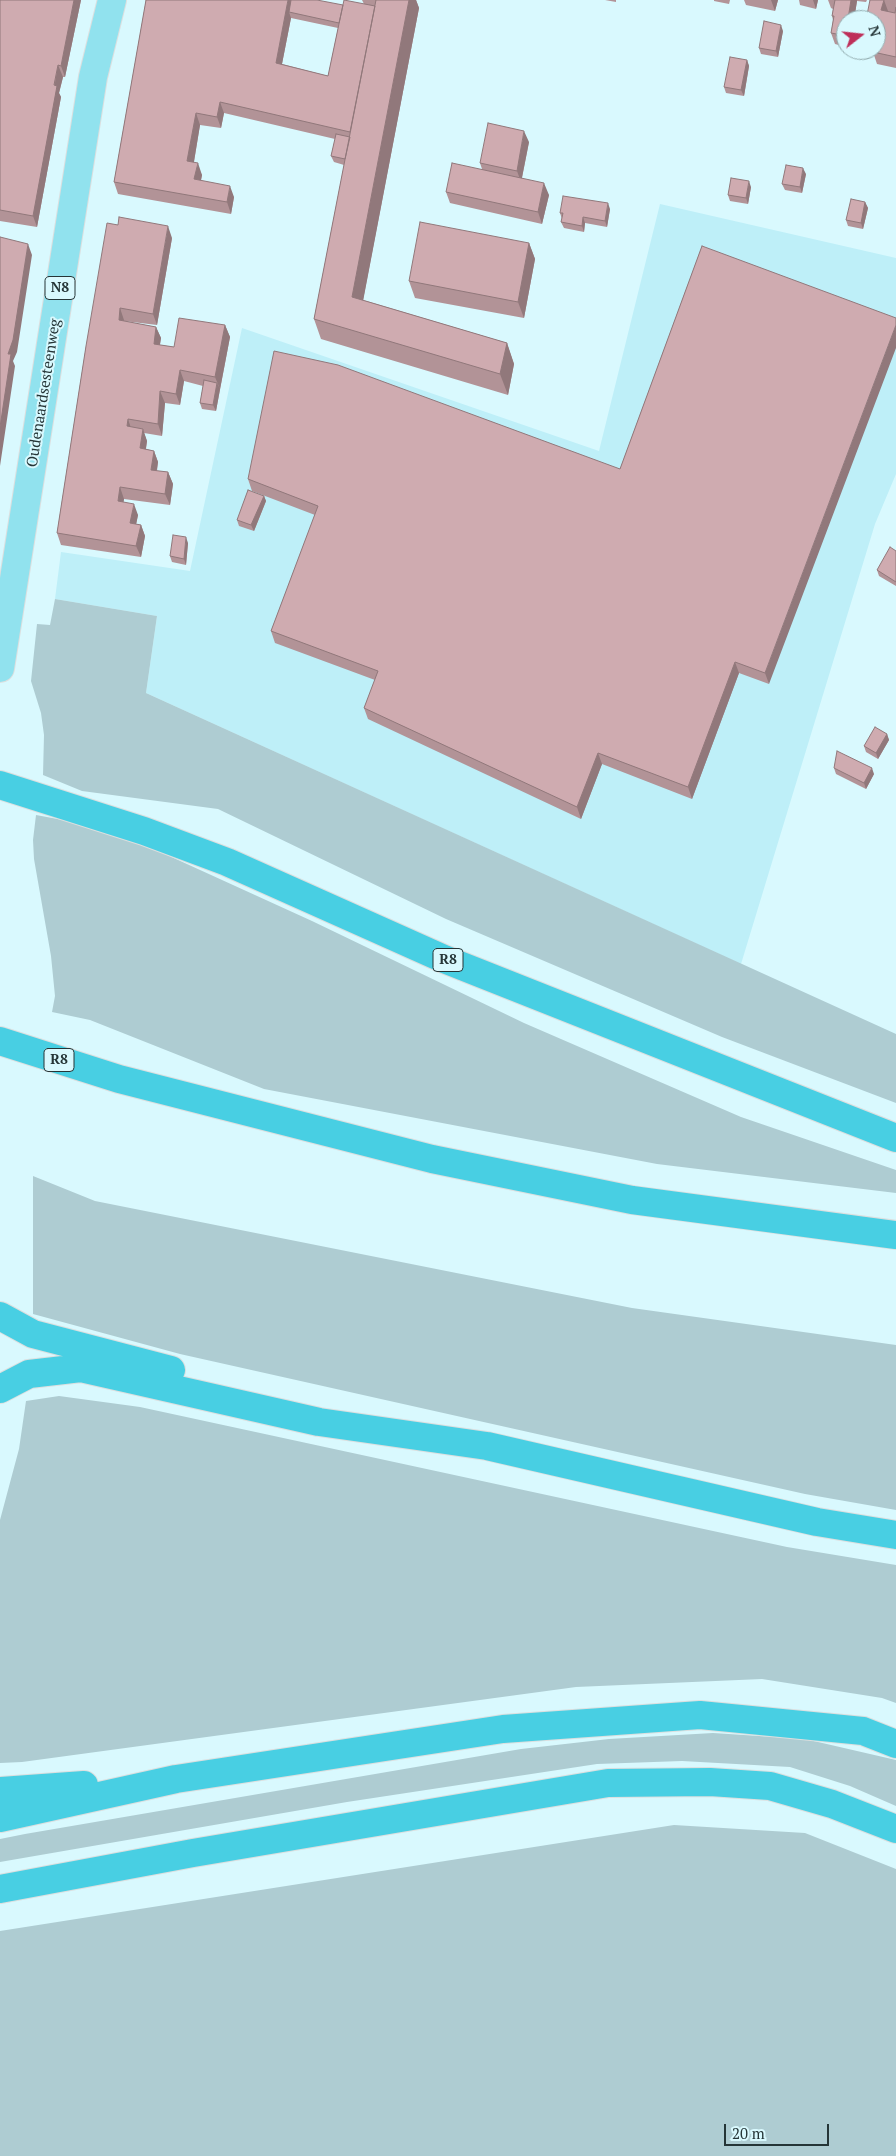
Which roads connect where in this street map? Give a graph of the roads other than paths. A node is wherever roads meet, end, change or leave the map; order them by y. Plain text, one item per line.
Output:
1 (112, 0) edge
2 (0, 668) edge
3 (0, 785) edge
4 (0, 1041) edge
5 (896, 1138) edge
6 (896, 1235) edge
7 (0, 1316) edge
8 (0, 1390) edge
9 (434, 1437) junction
10 (896, 1535) edge
11 (896, 1744) edge
12 (176, 1779) junction
13 (0, 1791) edge
14 (0, 1818) edge
15 (896, 1829) edge
16 (0, 1889) edge

1 - 2 main road, Oudenaardsesteenweg / N8
3 - 5 highway, R8
4 - 6 highway, R8
7 - 9 highway
8 - 9 highway
9 - 10 highway
11 - 12 highway
12 - 13 highway
12 - 14 highway
15 - 16 highway

